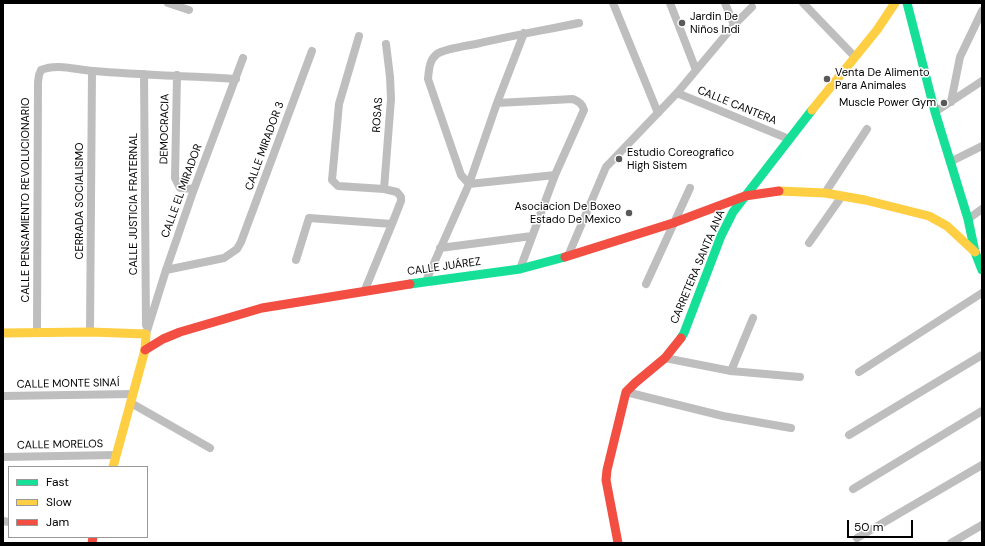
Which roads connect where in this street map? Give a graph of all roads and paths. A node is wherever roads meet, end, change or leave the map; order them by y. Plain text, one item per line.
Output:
1 (168, 3) edge
2 (613, 3) edge
3 (670, 3) edge
4 (725, 3) edge
5 (895, 3) edge
6 (907, 3) edge
7 (804, 4) edge
8 (752, 6) dead end
9 (189, 10) dead end
10 (982, 12) edge
11 (579, 24) dead end
12 (734, 25) junction
13 (524, 33) junction
14 (359, 36) dead end
15 (386, 44) dead end
16 (312, 51) dead end
17 (855, 57) junction
18 (243, 58) dead end
19 (696, 70) junction
20 (92, 71) junction
21 (144, 74) junction
22 (177, 76) junction
23 (236, 79) junction
24 (982, 81) edge
25 (677, 93) junction
26 (951, 102) junction
27 (497, 103) junction
28 (935, 112) junction
29 (658, 113) junction
30 (867, 129) dead end
31 (789, 139) junction
32 (982, 146) edge
33 (950, 162) junction
34 (555, 174) junction
35 (469, 184) junction
36 (384, 188) junction
37 (690, 188) dead end
38 (194, 189) junction
39 (825, 193) junction
40 (745, 196) junction
41 (842, 196) junction
42 (982, 209) edge
43 (968, 219) junction
44 (673, 223) junction
45 (392, 224) junction
46 (532, 236) junction
47 (809, 243) dead end
48 (440, 248) junction
49 (974, 252) junction
50 (568, 256) junction
51 (296, 260) dead end
52 (520, 269) junction
53 (166, 270) junction
54 (982, 270) edge
55 (426, 281) junction
56 (646, 284) dead end
57 (364, 292) junction
58 (982, 294) edge
59 (753, 318) dead end
60 (37, 332) junction
61 (90, 332) junction
62 (3, 333) edge
63 (146, 334) junction
64 (145, 350) junction
65 (982, 355) edge
66 (665, 358) junction
67 (731, 371) junction
68 (859, 372) dead end
69 (800, 377) dead end
70 (626, 392) junction
71 (133, 394) junction
72 (3, 396) edge
73 (131, 403) junction
74 (982, 411) edge
75 (791, 428) dead end
76 (849, 435) dead end
77 (210, 448) dead end
78 (116, 455) junction
79 (3, 457) edge
80 (982, 465) edge
81 (113, 466) edge
82 (853, 489) dead end
83 (982, 525) edge
84 (857, 538) dead end
85 (618, 543) edge
86 (951, 543) edge

1 - 9 street
2 - 29 street
3 - 19 street
4 - 12 street
5 - 17 street, CARRETERA SANTA ANA
6 - 28 street
7 - 17 street
8 - 12 street
10 - 26 street
11 - 13 street
12 - 19 street
13 - 27 street
13 - 35 street
14 - 36 street
15 - 36 street, ROSAS
16 - 53 street, CALLE MIRADOR 3
17 - 31 street, CARRETERA SANTA ANA
18 - 23 street, CALLE EL MIRADOR
19 - 25 street
20 - 21 street
20 - 60 street, CALLE PENSAMIENTO REVOLUCIONARIO
20 - 61 street, CERRADA SOCIALISMO
21 - 22 street
21 - 63 street, CALLE JUSTICIA FRATERNAL
22 - 23 street
22 - 38 street, DEMOCRACIA
23 - 38 street, CALLE EL MIRADOR
24 - 26 street
25 - 29 street
25 - 31 street, CALLE CANTERA
26 - 28 street
27 - 34 street
27 - 35 street
28 - 33 street
29 - 50 street
30 - 39 street
31 - 40 street, CARRETERA SANTA ANA
32 - 33 street
33 - 43 street
34 - 35 street
34 - 46 street
35 - 48 street
36 - 45 street
37 - 44 street
38 - 53 street, CALLE EL MIRADOR
39 - 40 street, CALLE JUÁREZ
39 - 41 street, CALLE JUÁREZ
40 - 44 street, CALLE JUÁREZ
40 - 66 street, CARRETERA SANTA ANA
41 - 47 street
41 - 49 street, CALLE JUÁREZ
42 - 43 street
43 - 49 street
44 - 50 street, CALLE JUÁREZ
44 - 56 street
45 - 51 street
45 - 57 street
46 - 48 street
46 - 52 street
48 - 55 street
49 - 54 street
50 - 52 street, CALLE JUÁREZ
52 - 55 street, CALLE JUÁREZ
53 - 63 street, CALLE EL MIRADOR
55 - 57 street, CALLE JUÁREZ
57 - 64 street, CALLE JUÁREZ
58 - 68 street
59 - 67 street
60 - 61 street
60 - 62 street
61 - 63 street
63 - 64 street
64 - 71 street
65 - 76 street
66 - 67 street
66 - 70 street, CARRETERA SANTA ANA
67 - 69 street
70 - 75 street
70 - 85 street
71 - 72 street, CALLE MONTE SINAÍ
71 - 73 street
73 - 77 street
73 - 78 street
74 - 82 street
78 - 79 street, CALLE MORELOS
78 - 81 street
80 - 84 street
83 - 86 street

